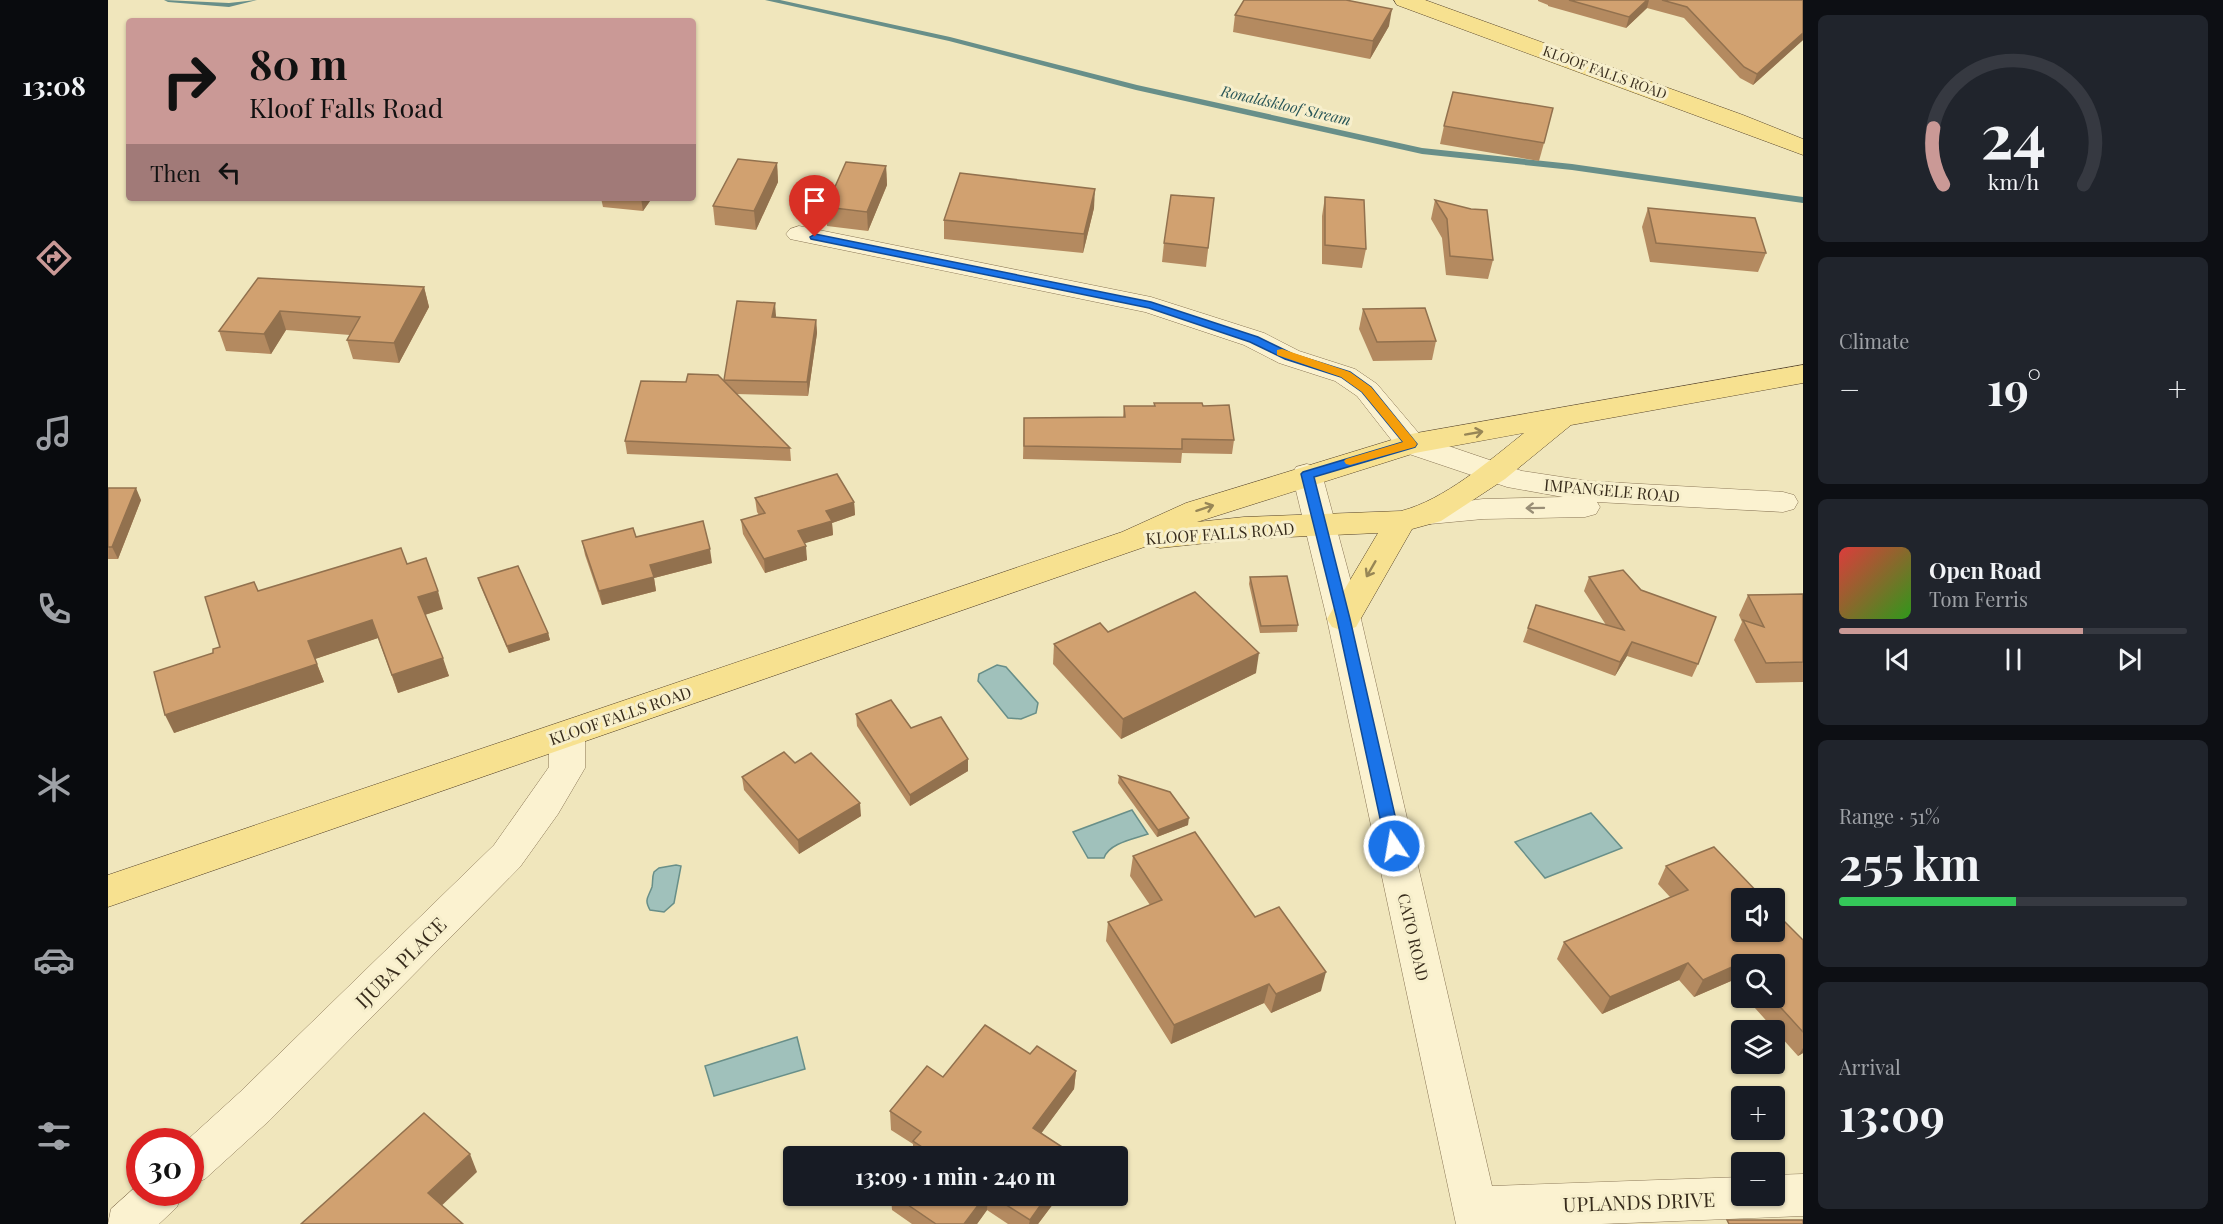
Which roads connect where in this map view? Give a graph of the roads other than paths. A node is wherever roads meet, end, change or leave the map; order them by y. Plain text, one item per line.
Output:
1 (1405, 0) edge
2 (1803, 148) edge
3 (799, 234) dead end
4 (1803, 374) edge
5 (1563, 417) junction
6 (1411, 444) junction
7 (1494, 472) junction
8 (1308, 474) junction
9 (1793, 502) edge
10 (1416, 517) junction
11 (1320, 526) junction
12 (1133, 540) junction
13 (1344, 619) junction
14 (567, 734) junction
15 (108, 891) edge
16 (204, 1152) edge
17 (1803, 1195) edge
18 (146, 1206) edge
19 (1476, 1216) edge
20 (127, 1224) edge

1 - 2 main road, KLOOF FALLS ROAD
3 - 6 street
4 - 5 main road, KLOOF FALLS ROAD
6 -> 5 main road, KLOOF FALLS ROAD
5 - 7 main road, KLOOF FALLS ROAD
6 - 7 street, IMPANGELE ROAD
6 - 8 main road, KLOOF FALLS ROAD
7 - 9 street, IMPANGELE ROAD
7 - 10 main road, KLOOF FALLS ROAD
8 - 11 street, CATO ROAD
12 -> 8 main road, KLOOF FALLS ROAD
9 -> 10 street, IMPANGELE ROAD
10 - 11 main road, KLOOF FALLS ROAD
10 -> 13 main road
11 - 12 main road, KLOOF FALLS ROAD
11 - 13 street, CATO ROAD
12 - 14 main road, KLOOF FALLS ROAD
13 - 19 street, CATO ROAD
14 - 15 main road, KLOOF FALLS ROAD
14 - 16 street, IJUBA PLACE
17 - 19 street, UPLANDS DRIVE
18 - 20 street

